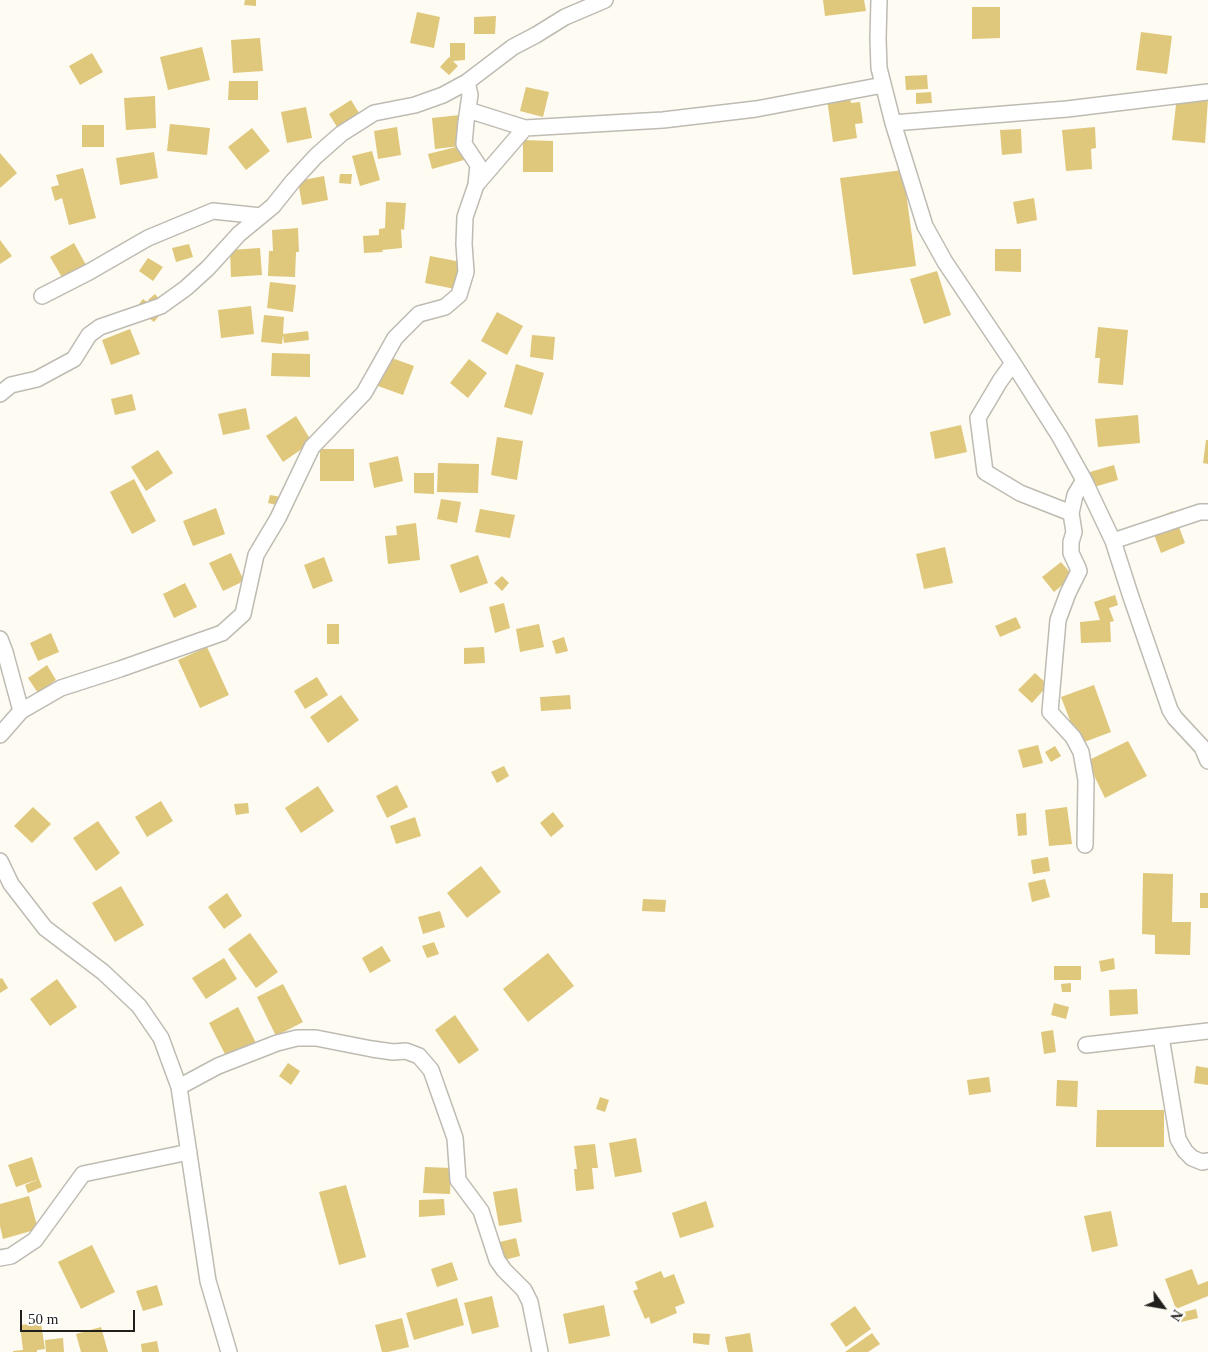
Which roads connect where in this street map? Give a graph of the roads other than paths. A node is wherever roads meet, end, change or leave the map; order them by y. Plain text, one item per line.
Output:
1 (605, 0) edge
2 (879, 0) edge
3 (467, 82) junction
4 (883, 85) junction
5 (1208, 92) edge
6 (468, 110) junction
7 (893, 123) junction
8 (525, 128) junction
9 (476, 185) junction
10 (261, 216) junction
11 (42, 296) dead end
12 (1013, 363) junction
13 (0, 394) edge
14 (1084, 480) junction
15 (1208, 512) edge
16 (1072, 513) junction
17 (1113, 541) junction
18 (0, 639) edge
19 (21, 711) junction
20 (0, 735) edge
21 (1208, 761) edge
22 (1086, 845) dead end
23 (0, 861) edge
24 (1208, 1031) edge
25 (1161, 1037) junction
26 (1086, 1045) dead end
27 (179, 1087) junction
28 (189, 1152) junction
29 (1208, 1161) edge
30 (0, 1258) edge
31 (229, 1352) edge
32 (540, 1352) edge

1 - 3 street
2 - 4 street
3 - 6 street
3 - 10 street
4 - 7 street
4 - 8 street
5 - 7 street
6 - 8 street
6 - 9 street
7 - 12 street
8 - 9 street
9 - 19 street
10 - 11 street
10 - 13 street
12 - 14 street
12 - 16 street
14 - 16 street
14 - 17 street
15 - 17 street
16 - 22 street
17 - 21 street
18 - 19 street
19 - 20 street
23 - 27 street
24 - 25 street
25 - 26 street
25 - 29 street
27 - 28 street
27 - 32 street
28 - 30 street
28 - 31 street

